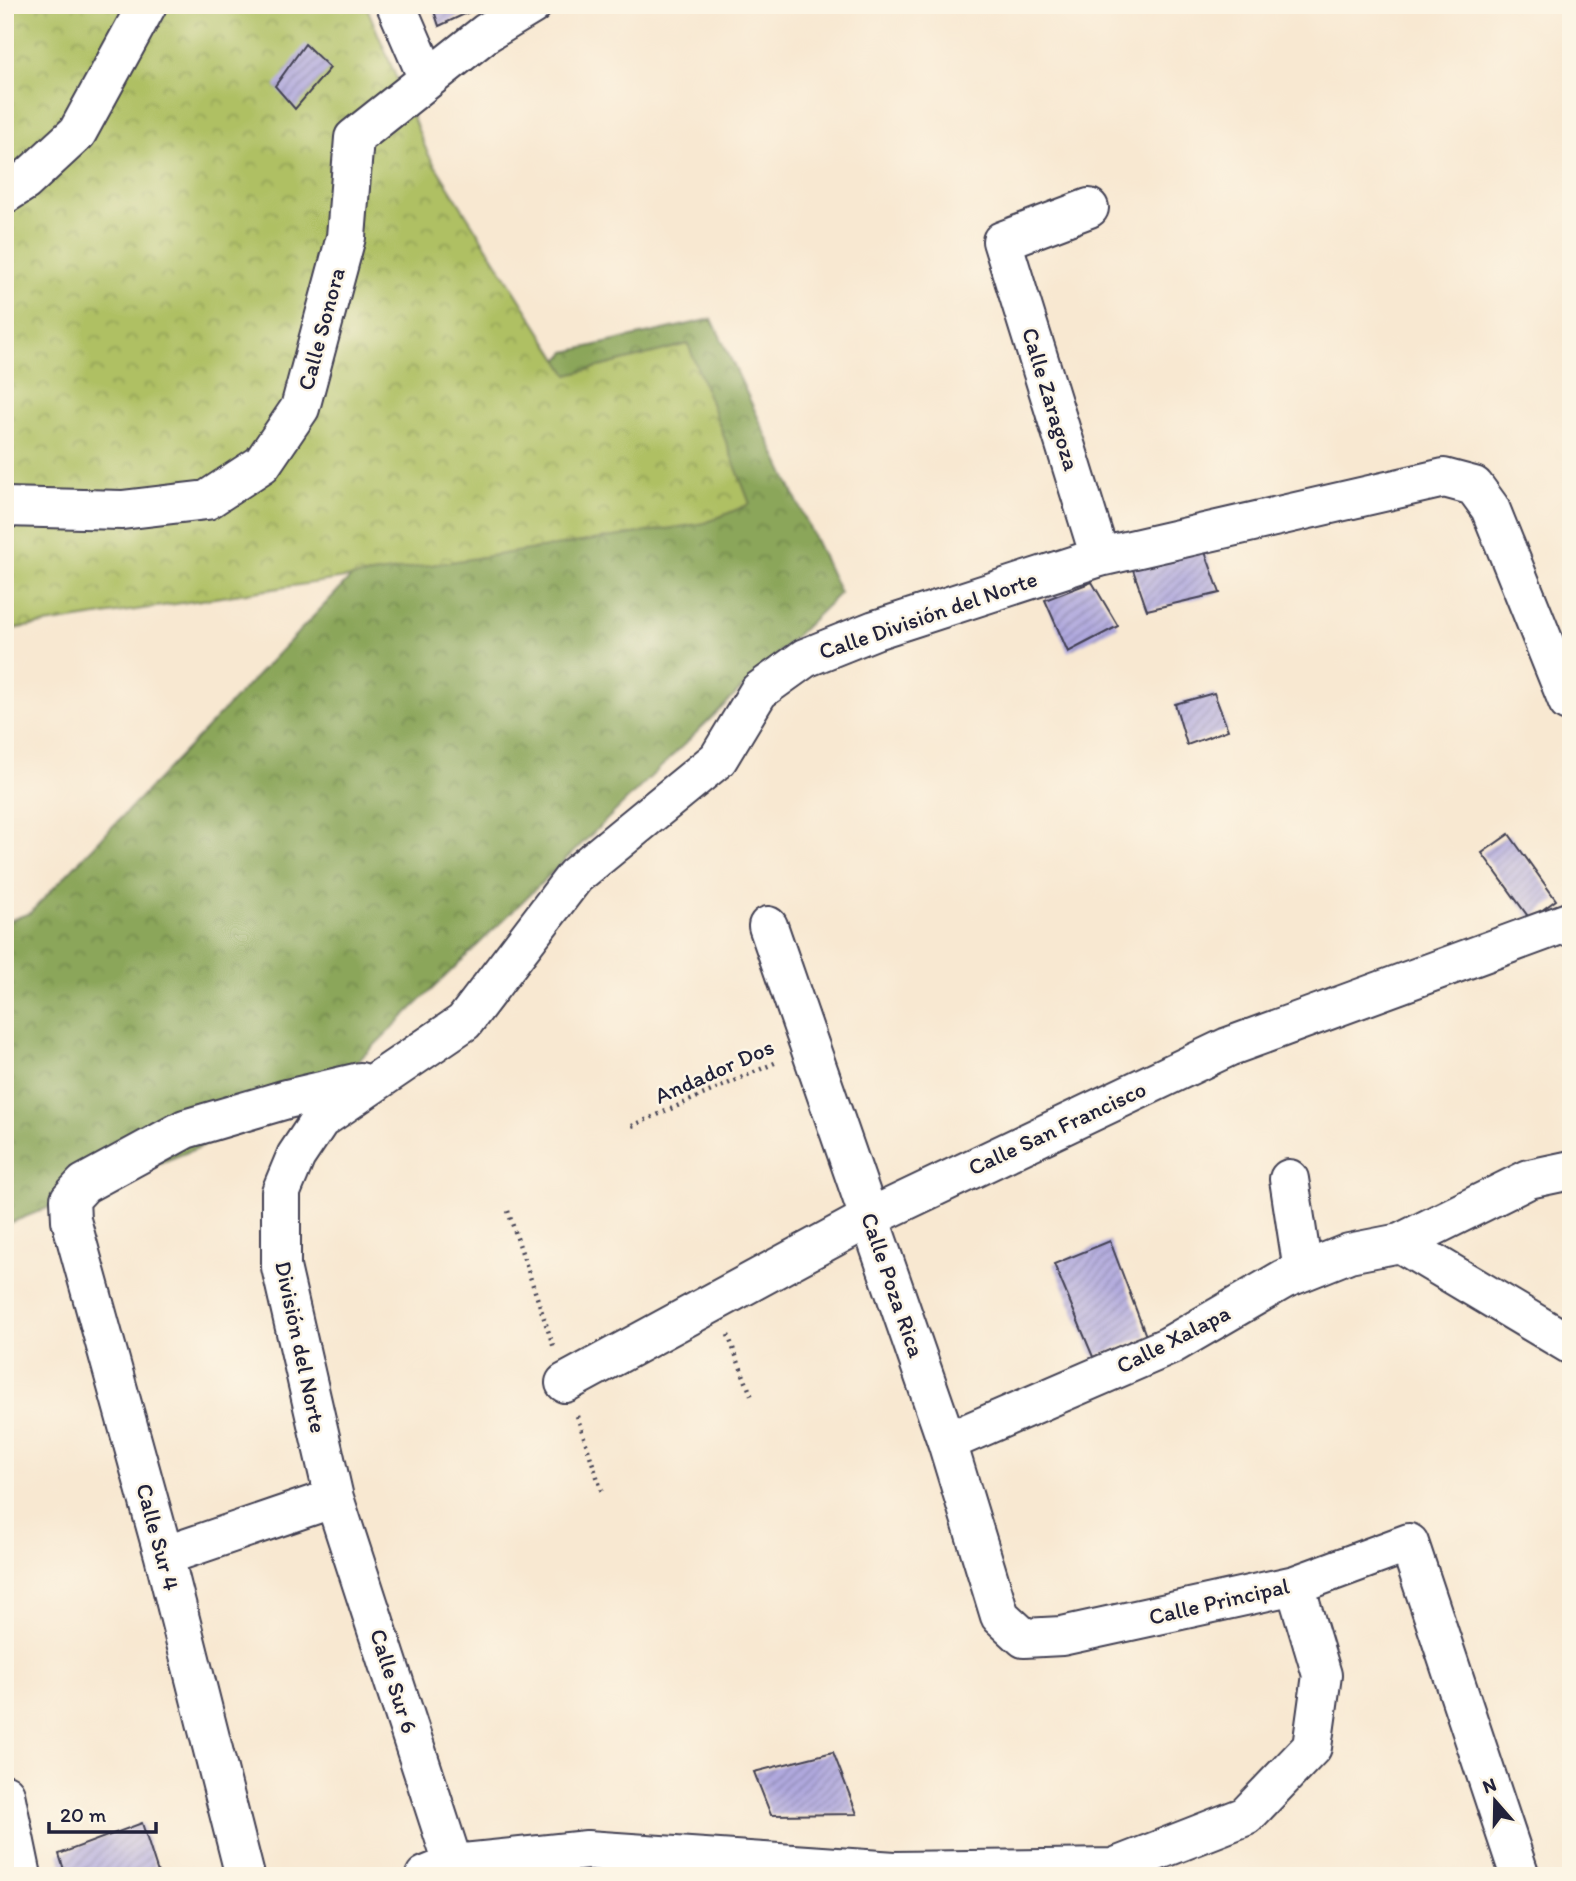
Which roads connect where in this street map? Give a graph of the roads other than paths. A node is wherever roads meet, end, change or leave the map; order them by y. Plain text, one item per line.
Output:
1 (147, 5) edge
2 (396, 5) edge
3 (533, 5) edge
4 (428, 79) junction
5 (5, 194) edge
6 (1089, 208) dead end
7 (5, 507) edge
8 (1100, 556) junction
9 (1569, 702) edge
10 (1571, 921) edge
11 (768, 926) dead end
12 (382, 1077) junction
13 (296, 1156) joint
14 (1571, 1170) edge
15 (1289, 1179) dead end
16 (70, 1199) joint
17 (869, 1217) junction
18 (1400, 1243) junction
19 (1303, 1271) junction
20 (1571, 1345) edge
21 (565, 1383) dead end
22 (947, 1442) junction
23 (334, 1498) junction
24 (164, 1556) junction
25 (1295, 1585) junction
26 (1024, 1638) joint
27 (5, 1794) edge
28 (445, 1872) edge
29 (1078, 1872) edge
30 (895, 1874) edge
31 (22, 1876) edge
32 (244, 1876) edge
33 (1520, 1876) edge

1 - 5 street
2 - 4 street
3 - 4 street, Calle Sonora
4 - 7 street, Calle Sonora
6 - 8 street, Calle Zaragoza
8 - 9 street, Calle División del Norte
8 - 12 street, Calle División del Norte
10 - 17 street, Calle San Francisco
11 - 17 street, Calle Poza Rica
12 - 13 street, Calle División del Norte
12 - 16 street, Calle División del Norte
13 - 23 street, División del Norte
14 - 18 street, Calle Xalapa
15 - 19 street
16 - 24 street, Calle Sur 4
17 - 21 street, Calle San Francisco
17 - 22 street, Calle Poza Rica
18 - 19 street, Calle Xalapa
18 - 20 street
19 - 22 street, Calle Xalapa
22 - 26 street, Calle Poza Rica
23 - 24 street
23 - 28 street, Calle Sur 6
24 - 32 street, Calle Sur 4
25 - 26 street, Calle Principal
25 - 29 street
25 - 33 street, Calle Principal
27 - 31 street
28 - 30 street
29 - 30 street

